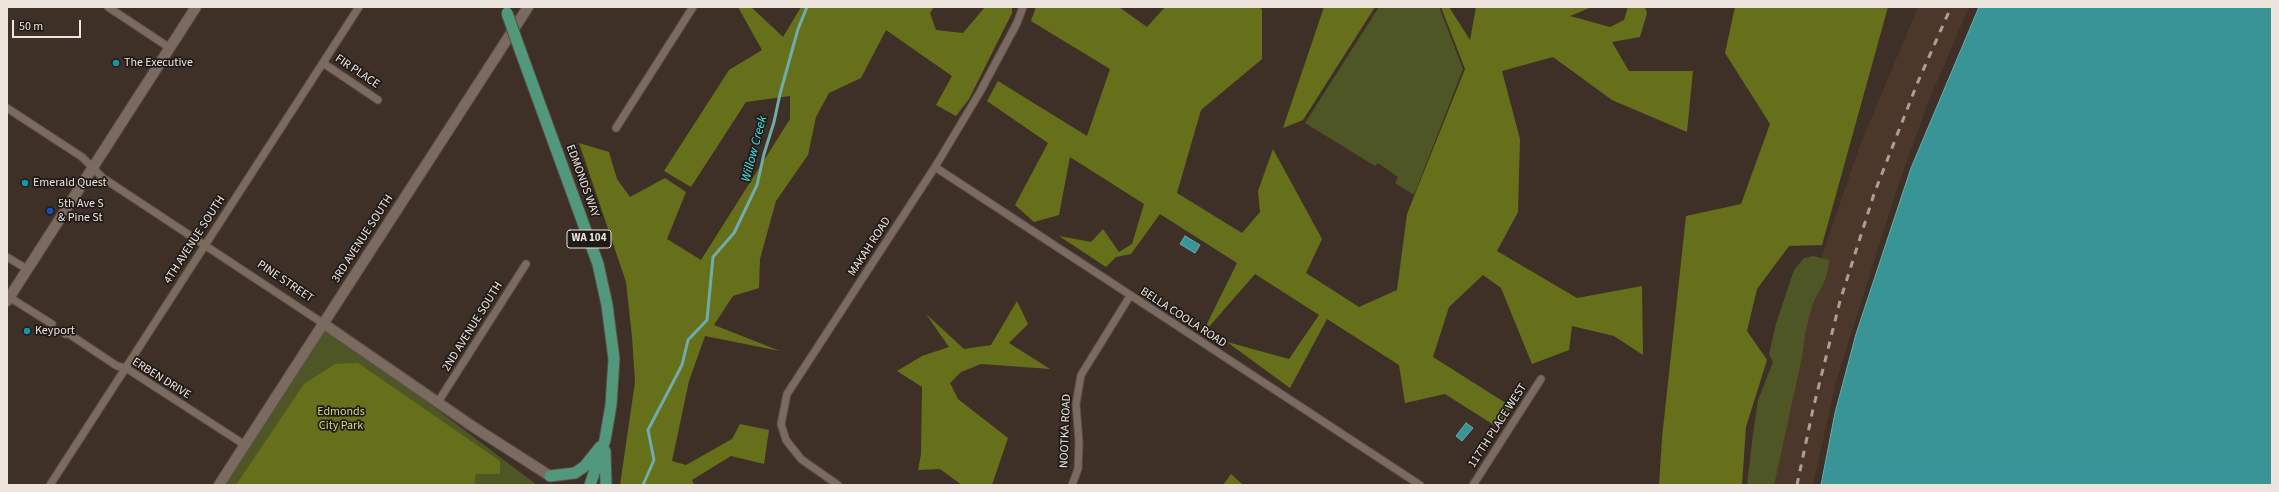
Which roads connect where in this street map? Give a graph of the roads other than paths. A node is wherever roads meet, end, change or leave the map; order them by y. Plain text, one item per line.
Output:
1 (108, 7) edge
2 (196, 7) edge
3 (359, 7) edge
4 (528, 7) edge
5 (693, 7) edge
6 (1023, 7) edge
7 (506, 10) edge
8 (170, 48) junction
9 (323, 63) junction
10 (378, 100) dead end
11 (7, 108) edge
12 (616, 128) dead end
13 (935, 167) junction
14 (93, 168) junction
15 (206, 244) junction
16 (7, 257) edge
17 (526, 264) dead end
18 (27, 269) junction
19 (1130, 296) junction
20 (8, 299) edge
21 (52, 324) dead end
22 (324, 324) junction
23 (65, 334) dead end
24 (126, 368) junction
25 (1541, 379) dead end
26 (438, 402) junction
27 (605, 440) junction
28 (245, 446) junction
29 (553, 481) edge
30 (50, 485) edge
31 (219, 485) edge
32 (590, 485) edge
33 (606, 485) edge
34 (838, 485) edge
35 (1072, 485) edge
36 (1420, 485) edge
37 (1473, 485) edge

1 - 8 street
2 - 8 street
3 - 9 street, 4TH AVENUE SOUTH
4 - 22 street, 3RD AVENUE SOUTH
5 - 12 street
6 - 13 street, MAKAH ROAD
7 - 27 main road, EDMONDS WAY / WA 104, bridge
8 - 14 street
9 - 10 street, FIR PLACE
9 - 15 street, 4TH AVENUE SOUTH
11 - 14 street, PINE STREET
13 - 19 street, BELLA COOLA ROAD
13 - 34 street, MAKAH ROAD
14 - 15 street, PINE STREET
14 - 18 street
15 - 22 street, PINE STREET
15 - 24 street, 4TH AVENUE SOUTH
16 - 18 street
17 - 26 street, 2ND AVENUE SOUTH
18 - 20 street
19 - 35 street, NOOTKA ROAD
19 - 36 street, BELLA COOLA ROAD
20 - 21 street
22 - 26 street, PINE STREET
22 - 28 street, 3RD AVENUE SOUTH
23 - 24 street, ERBEN DRIVE
24 - 28 street, ERBEN DRIVE
24 - 30 street, 4TH AVENUE SOUTH
25 - 37 street, 117TH PLACE WEST
26 - 29 street, PINE STREET
27 - 29 main road
27 - 32 main road, EDMONDS WAY / WA 104
27 - 33 main road
28 - 31 street, 3RD AVENUE SOUTH

